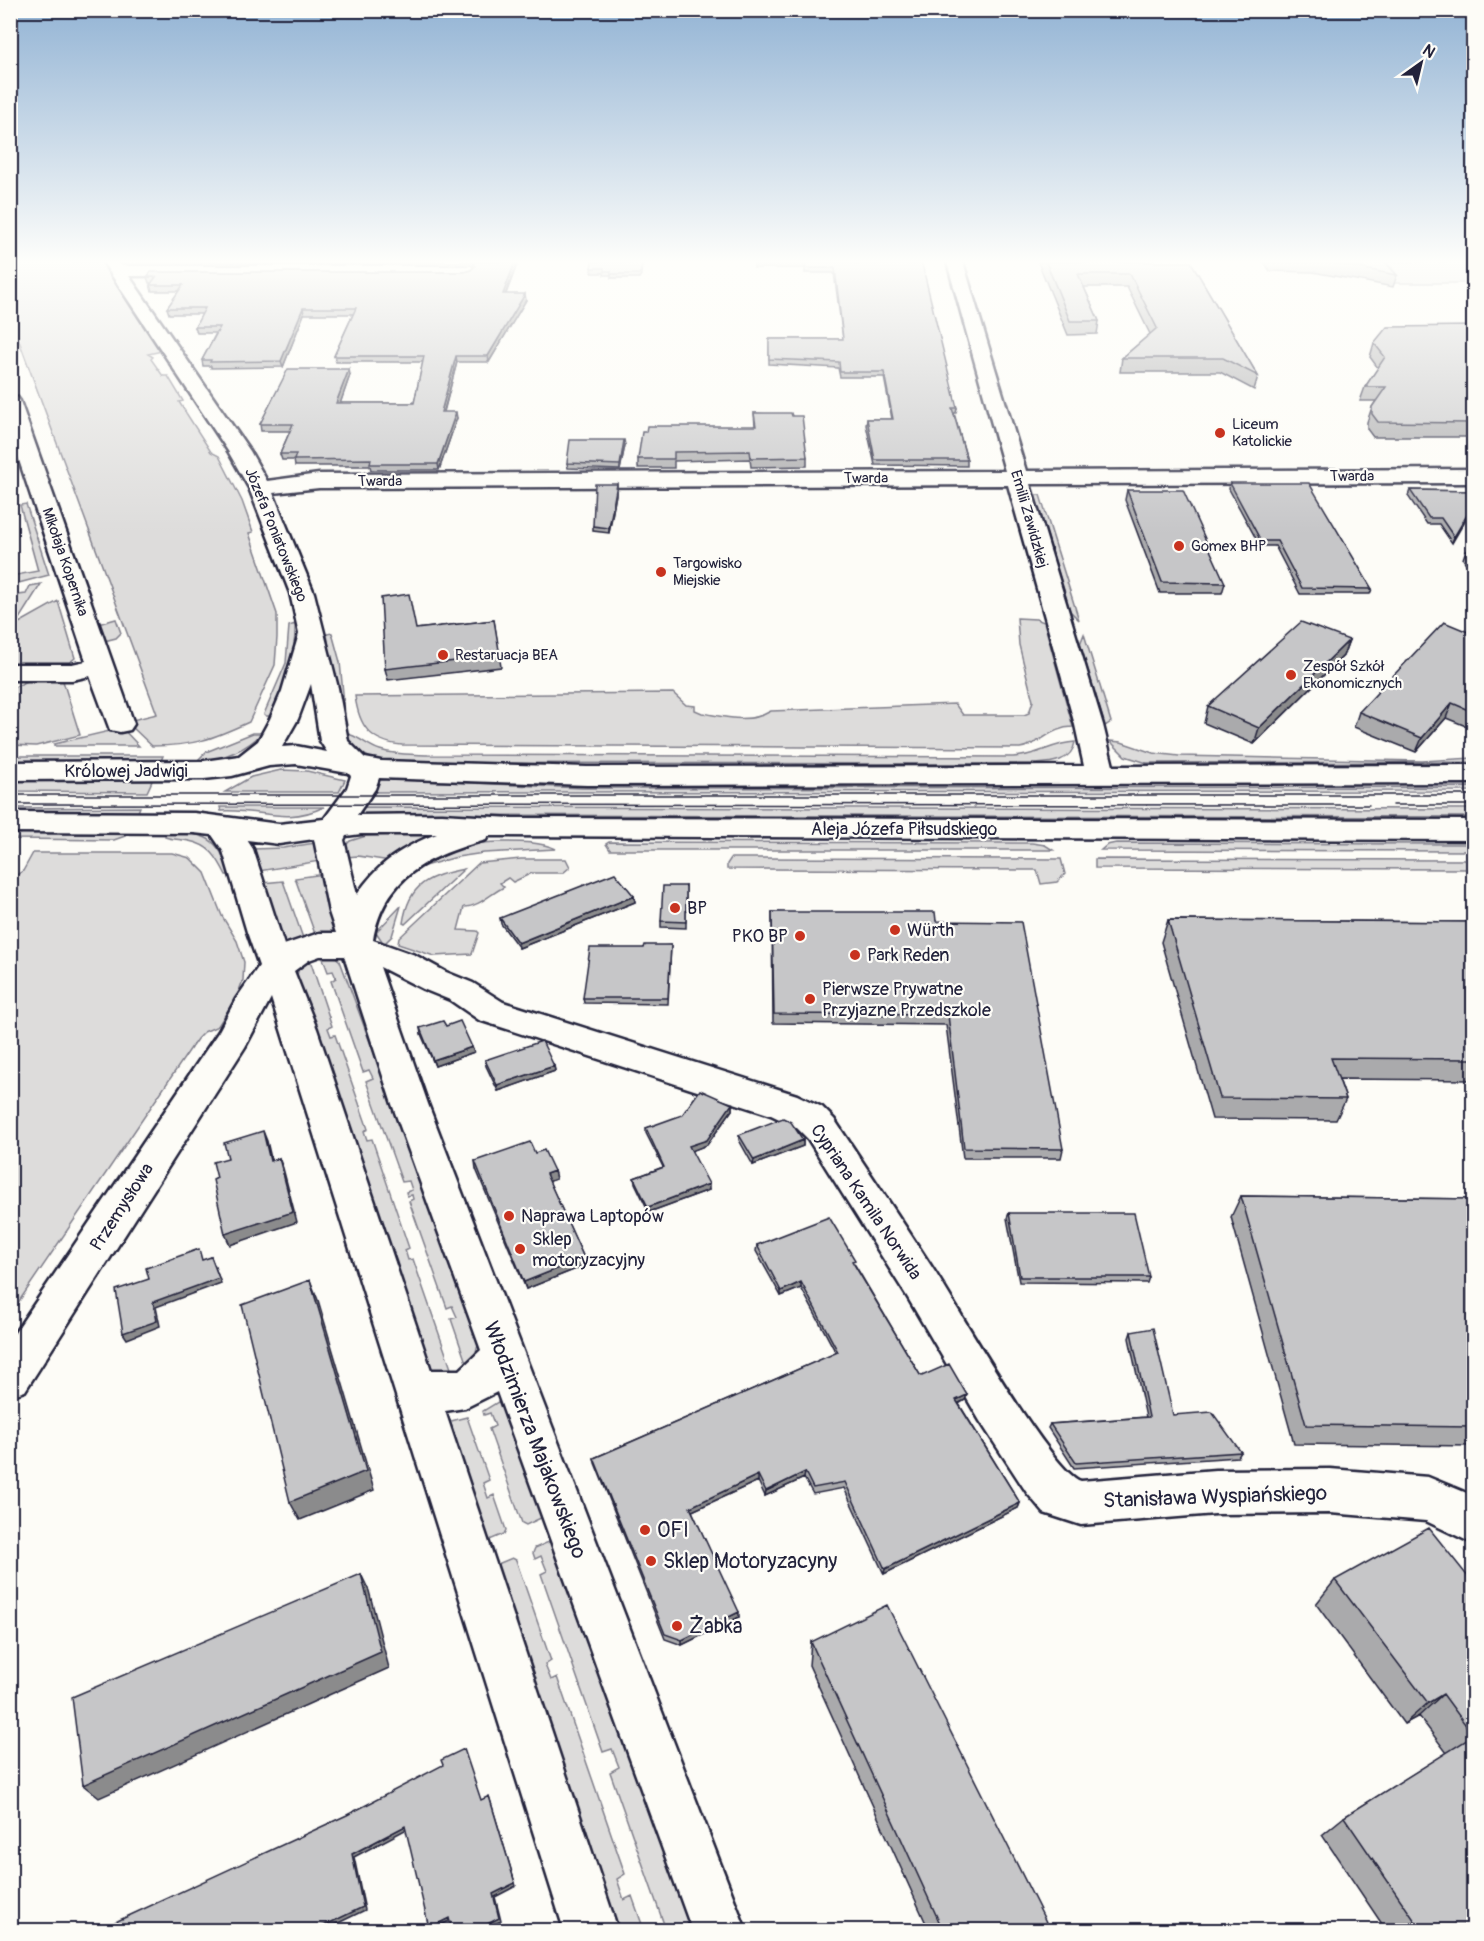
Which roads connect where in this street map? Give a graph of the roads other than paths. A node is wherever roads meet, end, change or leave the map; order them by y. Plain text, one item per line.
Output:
1 (172, 353) edge
2 (981, 353) edge
3 (10, 401) edge
4 (1473, 476) edge
5 (1017, 478) junction
6 (260, 488) junction
7 (311, 634) junction
8 (100, 666) junction
9 (10, 672) edge
10 (120, 724) dead end
11 (245, 763) junction
12 (361, 768) junction
13 (10, 771) edge
14 (1473, 774) edge
15 (1101, 776) junction
16 (10, 822) edge
17 (216, 825) junction
18 (334, 826) junction
19 (512, 828) junction
20 (1473, 830) edge
21 (356, 947) junction
22 (276, 966) junction
23 (438, 983) junction
24 (377, 1008) junction
25 (300, 1029) junction
26 (233, 1038) junction
27 (503, 1355) junction
28 (10, 1377) edge
29 (415, 1386) junction
30 (1060, 1497) joint
31 (1473, 1522) edge
32 (591, 1930) edge
33 (719, 1930) edge

1 - 6 street, Józefa Poniatowskiego
2 - 5 street, Emilii Zawidzkiej
3 - 8 street, Mikołaja Kopernika
4 - 5 street, Twarda
5 - 6 street, Twarda
5 - 15 street, Emilii Zawidzkiej
6 - 7 street, Józefa Poniatowskiego
7 - 11 street, Józefa Poniatowskiego
7 - 12 street, Józefa Poniatowskiego
8 - 9 street
8 - 10 street, Mikołaja Kopernika
11 - 12 street, Królowej Jadwigi
11 - 13 street, Królowej Jadwigi
11 - 17 street, Józefa Poniatowskiego
12 - 15 street
12 - 18 street
14 - 15 street
16 - 17 street
17 - 18 street, Aleja Józefa Piłsudskiego
17 - 22 street
18 - 19 street, Aleja Józefa Piłsudskiego
18 - 21 street, Włodzimierza Majakowskiego
19 - 20 street, Aleja Józefa Piłsudskiego
19 - 21 street
21 - 22 street
21 - 23 street, Cypriana Kamila Norwida
21 - 24 street, Włodzimierza Majakowskiego
22 - 25 street
22 - 26 street, Przemysłowa
23 - 24 street, Cypriana Kamila Norwida
23 - 30 street, Cypriana Kamila Norwida
24 - 27 street, Włodzimierza Majakowskiego
25 - 26 street
25 - 29 street
26 - 28 street, Przemysłowa
27 - 29 street
27 - 33 street, Włodzimierza Majakowskiego
29 - 32 street
30 - 31 street, Stanisława Wyspiańskiego

